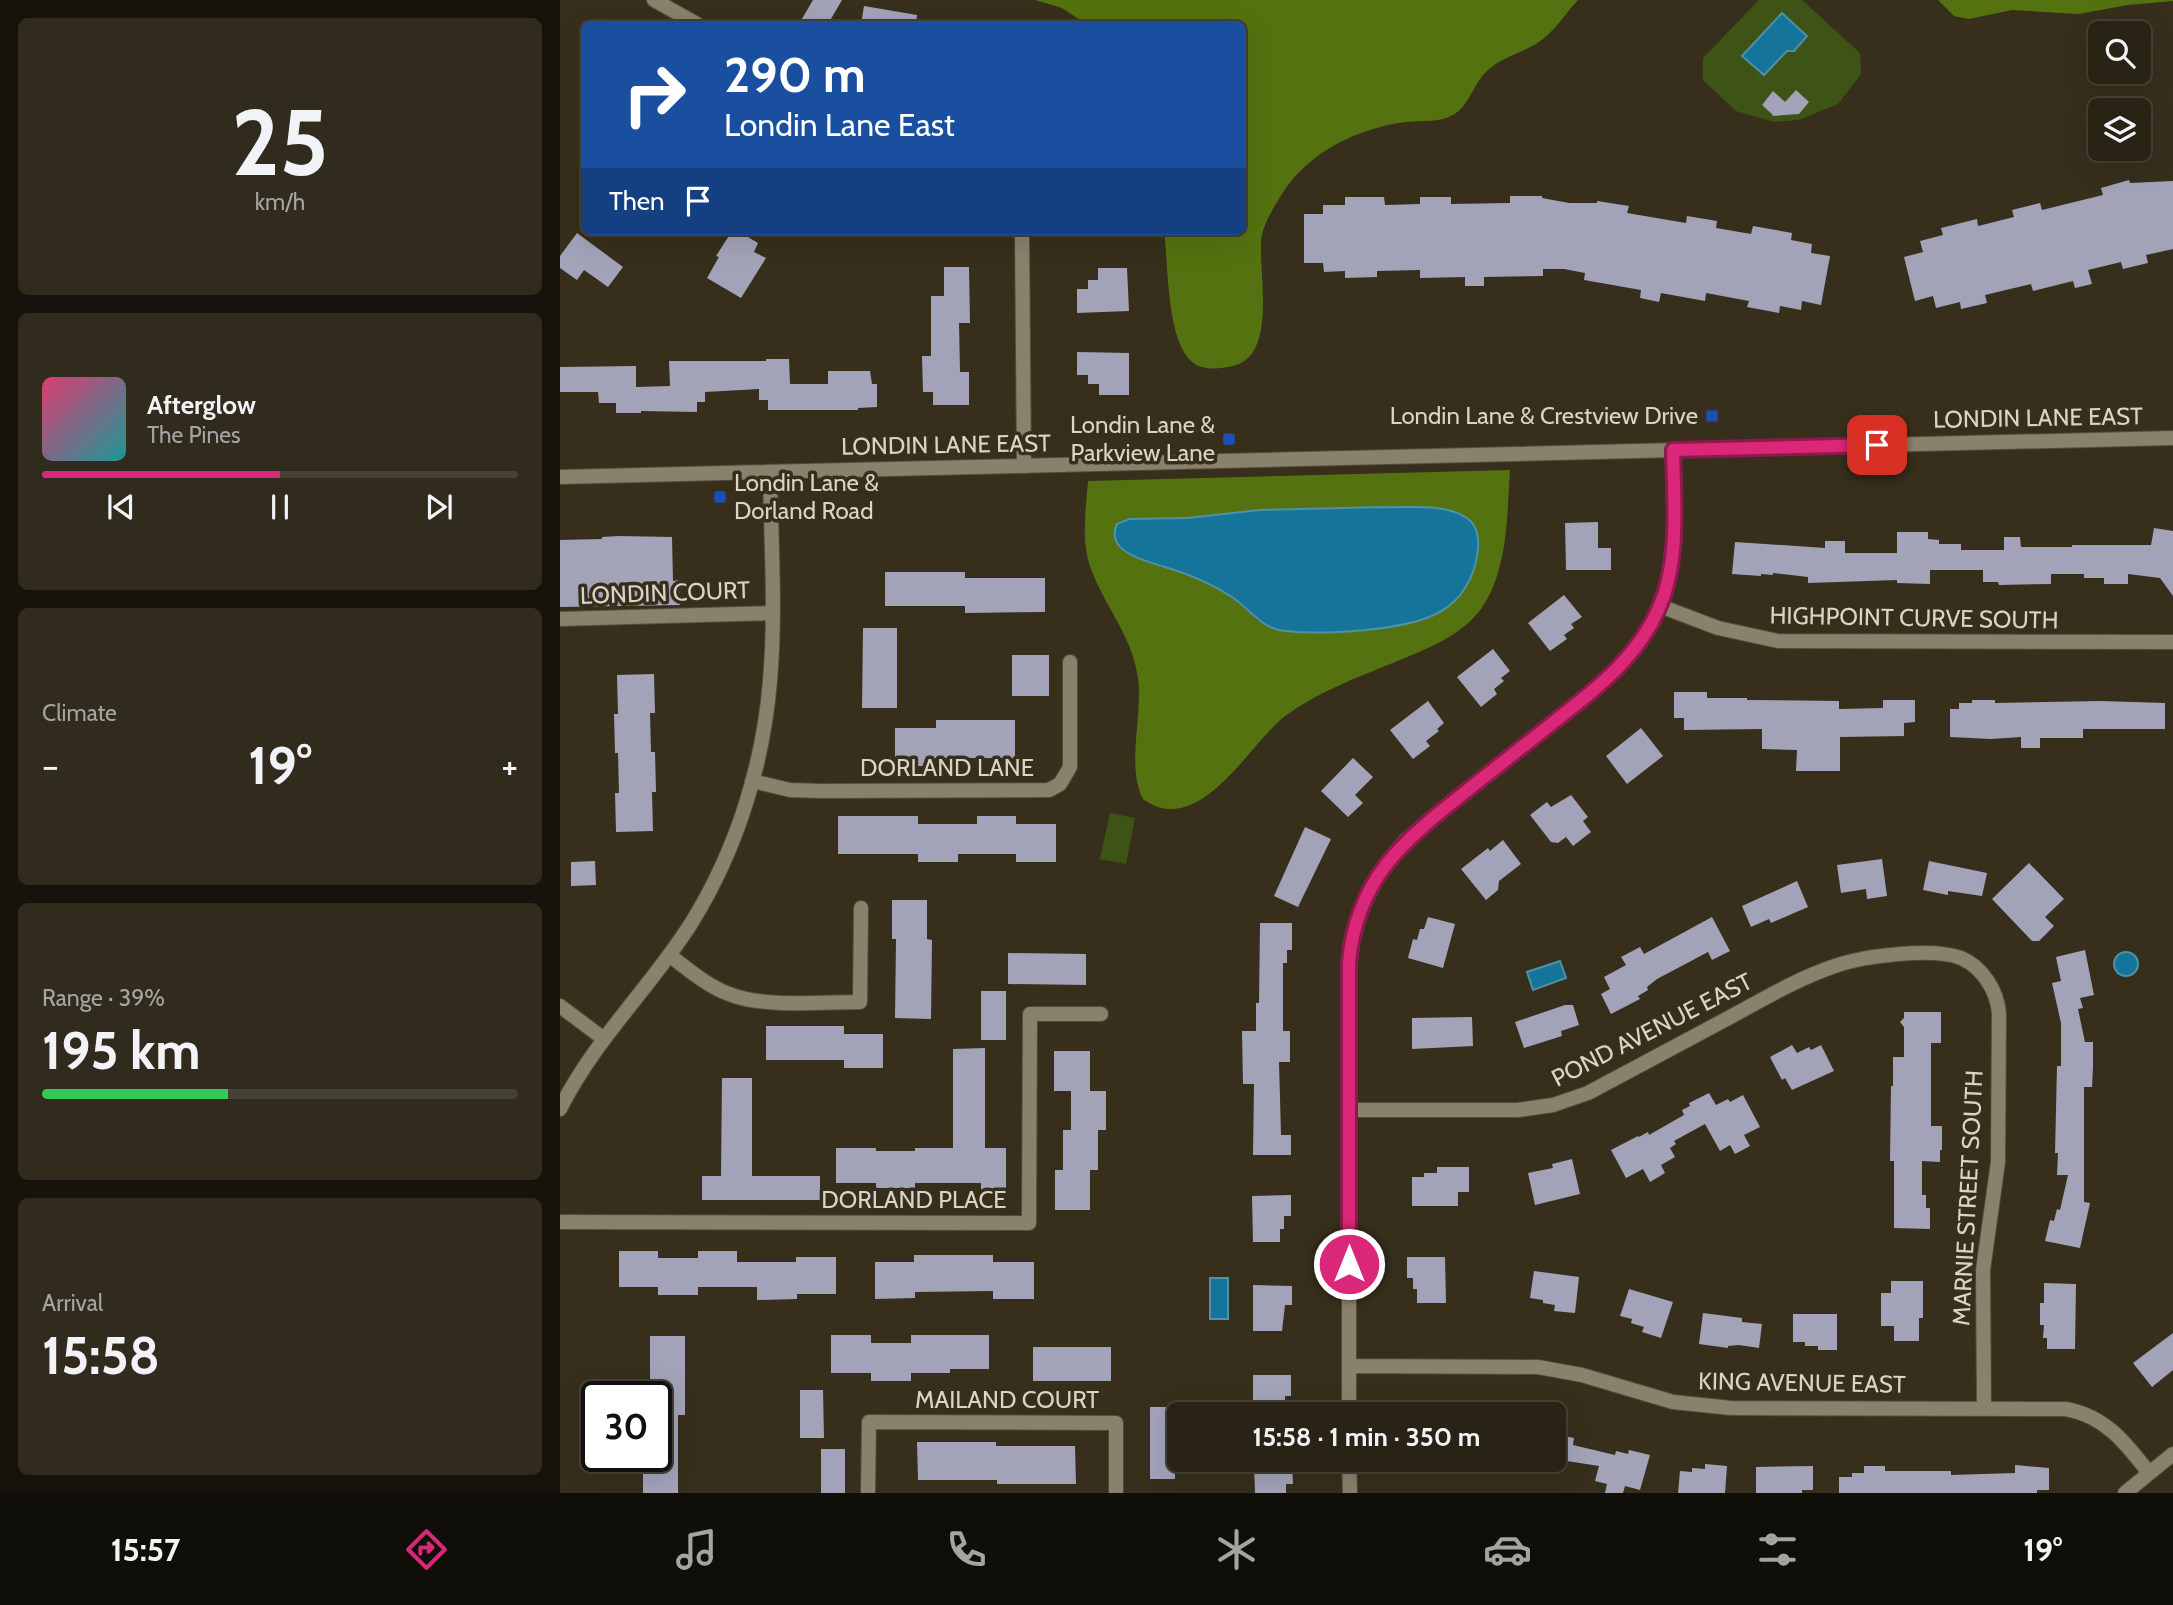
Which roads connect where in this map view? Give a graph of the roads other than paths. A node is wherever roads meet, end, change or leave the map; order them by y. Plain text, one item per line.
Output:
1 (654, 0) edge
2 (692, 21) edge
3 (1022, 235) edge
4 (2173, 438) edge
5 (1673, 450) junction
6 (1024, 466) junction
7 (770, 473) junction
8 (560, 478) edge
9 (1660, 606) junction
10 (771, 613) junction
11 (560, 619) edge
12 (2173, 642) edge
13 (1070, 662) dead end
14 (752, 781) junction
15 (861, 908) dead end
16 (669, 955) junction
17 (1967, 961) joint
18 (560, 1006) edge
19 (1101, 1014) dead end
20 (604, 1039) junction
21 (560, 1109) edge
22 (1349, 1110) junction
23 (560, 1222) edge
24 (1349, 1366) junction
25 (1349, 1402) edge
26 (1984, 1408) junction
27 (2173, 1454) edge
28 (1349, 1472) edge
29 (2149, 1473) junction
30 (868, 1493) edge
31 (1116, 1493) edge
32 (1350, 1493) edge
33 (2125, 1493) edge

1 - 2 street
3 - 6 street
4 - 5 street, LONDIN LANE EAST
5 - 6 street, LONDIN LANE EAST
5 - 9 street
6 - 7 street, LONDIN LANE EAST
7 - 8 street, LONDIN LANE EAST
7 - 10 street
9 - 12 street, HIGHPOINT CURVE SOUTH
9 - 22 street
10 - 11 street, LONDIN COURT
10 - 14 street
13 - 14 street, DORLAND LANE
14 - 16 street
15 - 16 street
16 - 20 street
17 - 22 street, POND AVENUE EAST
17 - 26 street, MARNIE STREET SOUTH
18 - 20 street
19 - 23 street, DORLAND PLACE
20 - 21 street
22 - 24 street
24 - 25 street
24 - 26 street, KING AVENUE EAST
26 - 29 street, KING AVENUE EAST
27 - 29 street
28 - 32 street
29 - 33 street
30 - 31 street, MAILAND COURT

